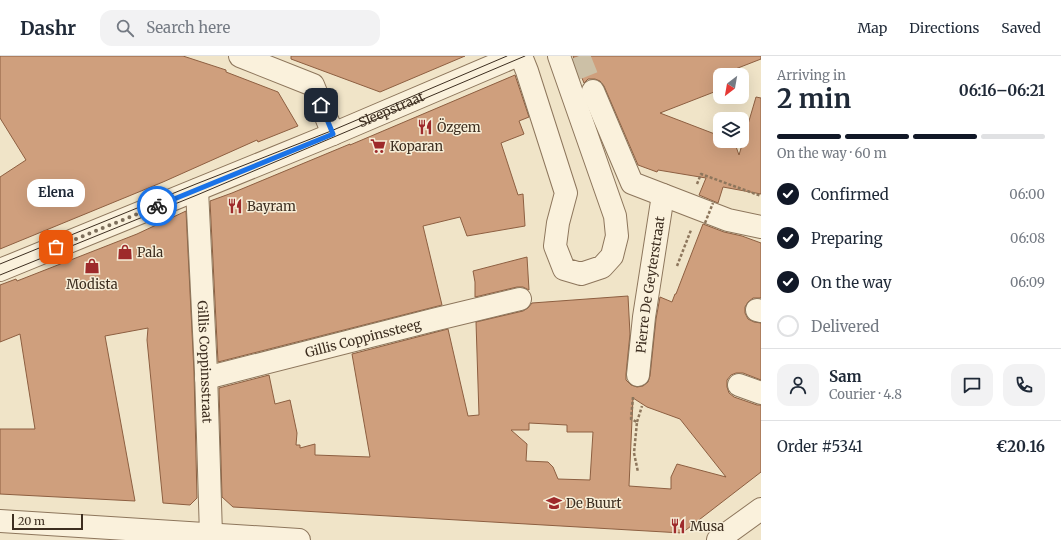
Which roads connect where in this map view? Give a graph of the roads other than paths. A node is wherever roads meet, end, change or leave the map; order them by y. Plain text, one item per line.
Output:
1 (240, 56) edge
2 (516, 56) edge
3 (521, 56) edge
4 (559, 56) edge
5 (593, 91) tunnel mouth
6 (333, 134) junction
7 (197, 190) junction
8 (663, 195) junction
9 (761, 227) edge
10 (0, 270) edge
11 (520, 299) dead end
12 (638, 375) road end
13 (206, 378) junction
14 (739, 384) dead end
15 (761, 393) edge
16 (761, 508) edge
17 (0, 521) edge
18 (129, 535) edge
19 (211, 535) junction
20 (721, 539) edge
21 (288, 540) edge

1 - 6 street
2 - 6 street, Sleepstraat
3 - 4 street
5 - 8 street
6 - 7 street, Sleepstraat
7 - 10 street, Sleepstraat
7 - 13 street, Gillis Coppinsstraat
8 - 9 street
8 - 12 street, Pierre De Geyterstraat
11 - 13 street, Gillis Coppinssteeg
13 - 19 street, Gillis Coppinsstraat
14 - 15 street
16 - 20 street
17 - 18 street
18 - 19 street
19 - 21 street

